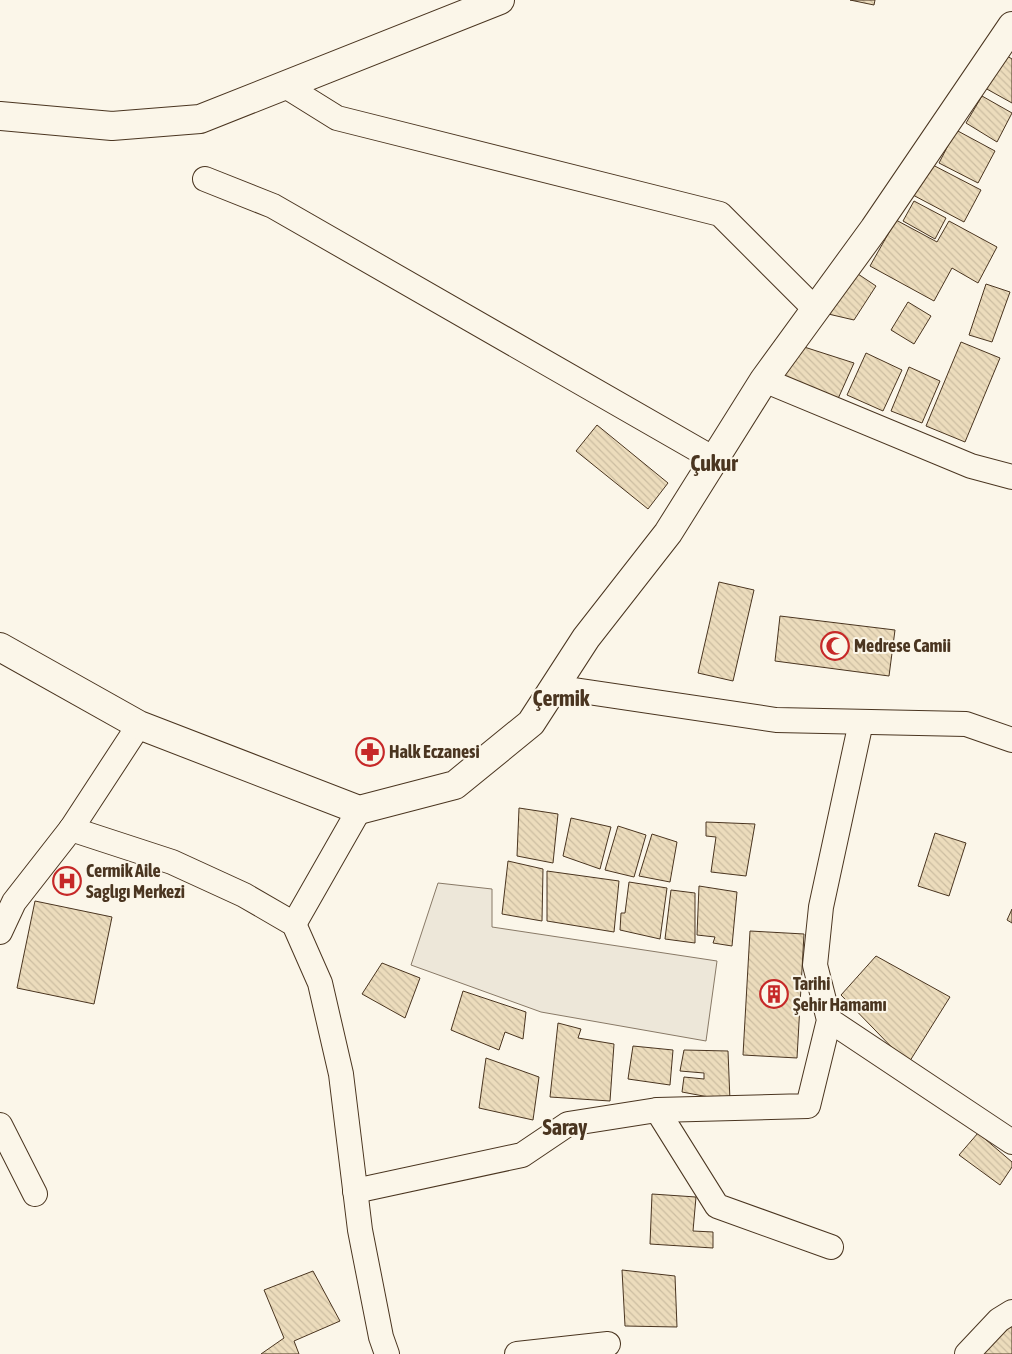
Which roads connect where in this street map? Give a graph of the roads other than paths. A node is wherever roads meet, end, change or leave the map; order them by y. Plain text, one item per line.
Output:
1 (500, 0) edge
2 (1007, 43) edge
3 (284, 86) junction
4 (0, 116) edge
5 (205, 179) dead end
6 (815, 309) junction
7 (764, 380) junction
8 (714, 459) junction
9 (1012, 477) edge
10 (0, 647) edge
11 (554, 688) junction
12 (861, 722) junction
13 (139, 726) junction
14 (1012, 740) edge
15 (358, 810) junction
16 (71, 829) junction
17 (7, 899) edge
18 (294, 924) junction
19 (0, 932) edge
20 (828, 1020) junction
21 (657, 1110) junction
22 (0, 1125) edge
23 (1012, 1142) edge
24 (356, 1191) junction
25 (35, 1194) dead end
26 (831, 1247) dead end
27 (1012, 1312) edge
28 (608, 1344) dead end
29 (387, 1354) edge
30 (517, 1354) edge
31 (967, 1354) edge

1 - 3 street
2 - 6 street
3 - 4 street
3 - 6 street
5 - 8 street
6 - 7 street
7 - 8 street
7 - 9 street
8 - 11 street
10 - 13 street
11 - 12 street
11 - 15 street
12 - 14 street
12 - 20 street
13 - 15 street
13 - 16 street
15 - 18 street
16 - 17 street
16 - 18 street
17 - 19 street
18 - 24 street
20 - 21 street
20 - 23 street
21 - 24 street
21 - 26 street
22 - 25 street
24 - 29 street
27 - 31 street
28 - 30 street

